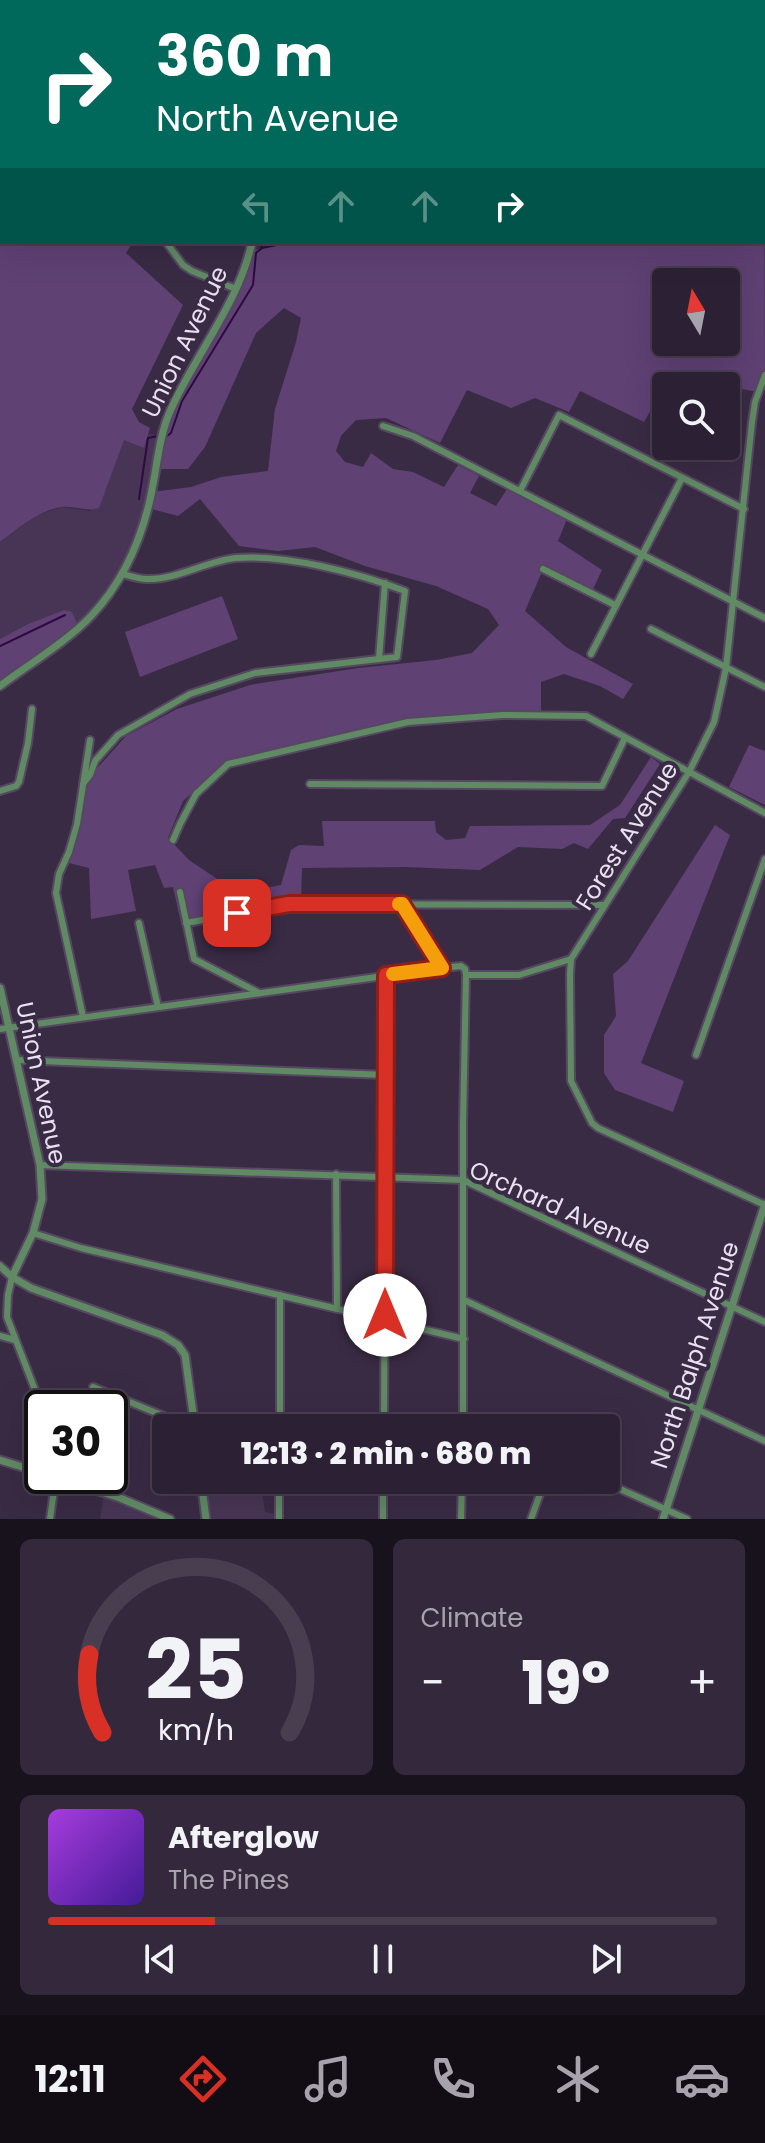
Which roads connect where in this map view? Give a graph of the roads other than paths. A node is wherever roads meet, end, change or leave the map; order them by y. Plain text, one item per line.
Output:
1 (167, 244) edge
2 (251, 244) edge
3 (236, 289) junction
4 (765, 375) edge
5 (383, 426) dead end
6 (682, 478) junction
7 (520, 491) junction
8 (744, 509) junction
9 (642, 554) junction
10 (543, 569) dead end
11 (123, 574) junction
12 (385, 583) junction
13 (733, 602) junction
14 (615, 605) junction
15 (765, 618) edge
16 (651, 629) dead end
17 (591, 654) dead end
18 (379, 659) junction
19 (726, 668) junction
20 (0, 686) edge
21 (765, 687) edge
22 (32, 709) dead end
23 (625, 738) junction
24 (90, 740) dead end
25 (689, 772) junction
26 (83, 784) junction
27 (310, 784) dead end
28 (0, 791) edge
29 (765, 813) edge
30 (173, 840) dead end
31 (765, 859) edge
32 (180, 892) dead end
33 (402, 904) junction
34 (605, 905) junction
35 (139, 923) dead end
36 (186, 923) junction
37 (571, 959) junction
38 (442, 968) junction
39 (386, 975) junction
40 (466, 975) junction
41 (0, 988) edge
42 (259, 993) junction
43 (158, 1007) junction
44 (83, 1017) junction
45 (4, 1028) edge
46 (696, 1055) dead end
47 (16, 1060) junction
48 (386, 1075) junction
49 (40, 1165) junction
50 (336, 1174) junction
51 (385, 1176) junction
52 (463, 1180) junction
53 (765, 1205) edge
54 (33, 1233) junction
55 (0, 1266) edge
56 (12, 1277) junction
57 (280, 1295) junction
58 (464, 1300) junction
59 (732, 1307) junction
60 (337, 1309) junction
61 (385, 1320) junction
62 (765, 1322) edge
63 (0, 1336) edge
64 (464, 1339) junction
65 (15, 1340) junction
66 (93, 1387) dead end
67 (35, 1390) edge
68 (699, 1411) junction
69 (160, 1414) edge
70 (192, 1414) edge
71 (280, 1414) edge
72 (384, 1414) edge
73 (463, 1414) edge
74 (765, 1441) edge
75 (0, 1460) edge
76 (24, 1467) edge
77 (620, 1489) edge
78 (53, 1494) edge
79 (108, 1494) edge
80 (203, 1494) edge
81 (279, 1494) edge
82 (383, 1494) edge
83 (462, 1494) edge
84 (540, 1494) edge
85 (666, 1509) junction
86 (50, 1519) edge
87 (170, 1519) edge
88 (206, 1519) edge
89 (279, 1519) edge
90 (383, 1519) edge
91 (461, 1519) edge
92 (531, 1519) edge
93 (663, 1519) edge
94 (687, 1519) edge

1 - 3 street
2 - 3 street, Union Avenue
3 - 11 street, Union Avenue
4 - 8 street, Forest Avenue
5 - 7 street
6 - 7 street
6 - 8 street
6 - 9 street
7 - 9 street
8 - 13 street, Forest Avenue
9 - 13 street
9 - 14 street
10 - 14 street
11 - 12 street
11 - 20 street, Union Avenue
12 - 18 street
12 - 18 street
13 - 15 street
13 - 19 street, Forest Avenue
14 - 17 street
16 - 19 street
18 - 26 street
19 - 21 street
19 - 25 street, Forest Avenue
22 - 28 street
23 - 25 street
23 - 27 street
23 - 30 street
24 - 26 street
25 - 29 street
25 - 34 street, Forest Avenue
26 - 44 street
31 - 46 street
32 - 36 street
33 - 34 street
33 - 36 street
33 - 38 street
34 - 37 street, Forest Avenue
35 - 43 street
36 - 42 street
37 - 40 street
37 - 53 street
38 - 39 street
38 - 40 street
39 - 42 street
39 - 48 street
40 - 52 street
41 - 45 street, Union Avenue
42 - 43 street
43 - 44 street
44 - 45 street
45 - 47 street, Union Avenue
47 - 48 street
47 - 49 street, Union Avenue
48 - 51 street
49 - 50 street, Orchard Avenue
49 - 54 street, Union Avenue
50 - 51 street, Orchard Avenue
50 - 60 street
51 - 52 street, Orchard Avenue
51 - 61 street
52 - 58 street
52 - 59 street, Orchard Avenue
53 - 59 street, North Balph Avenue
54 - 56 street, Union Avenue
54 - 57 street
55 - 56 street
56 - 65 street
56 - 70 street
57 - 60 street
57 - 71 street
58 - 64 street
58 - 68 street
59 - 62 street, Orchard Avenue
59 - 68 street, North Balph Avenue
60 - 61 street
61 - 64 street
61 - 72 street
63 - 65 street
64 - 73 street
65 - 67 street
66 - 69 street
68 - 74 street
68 - 85 street, North Balph Avenue
75 - 76 street
77 - 85 street
78 - 86 street
79 - 87 street
80 - 88 street
81 - 89 street
82 - 90 street
83 - 91 street
84 - 92 street
85 - 93 street, North Balph Avenue
85 - 94 street

